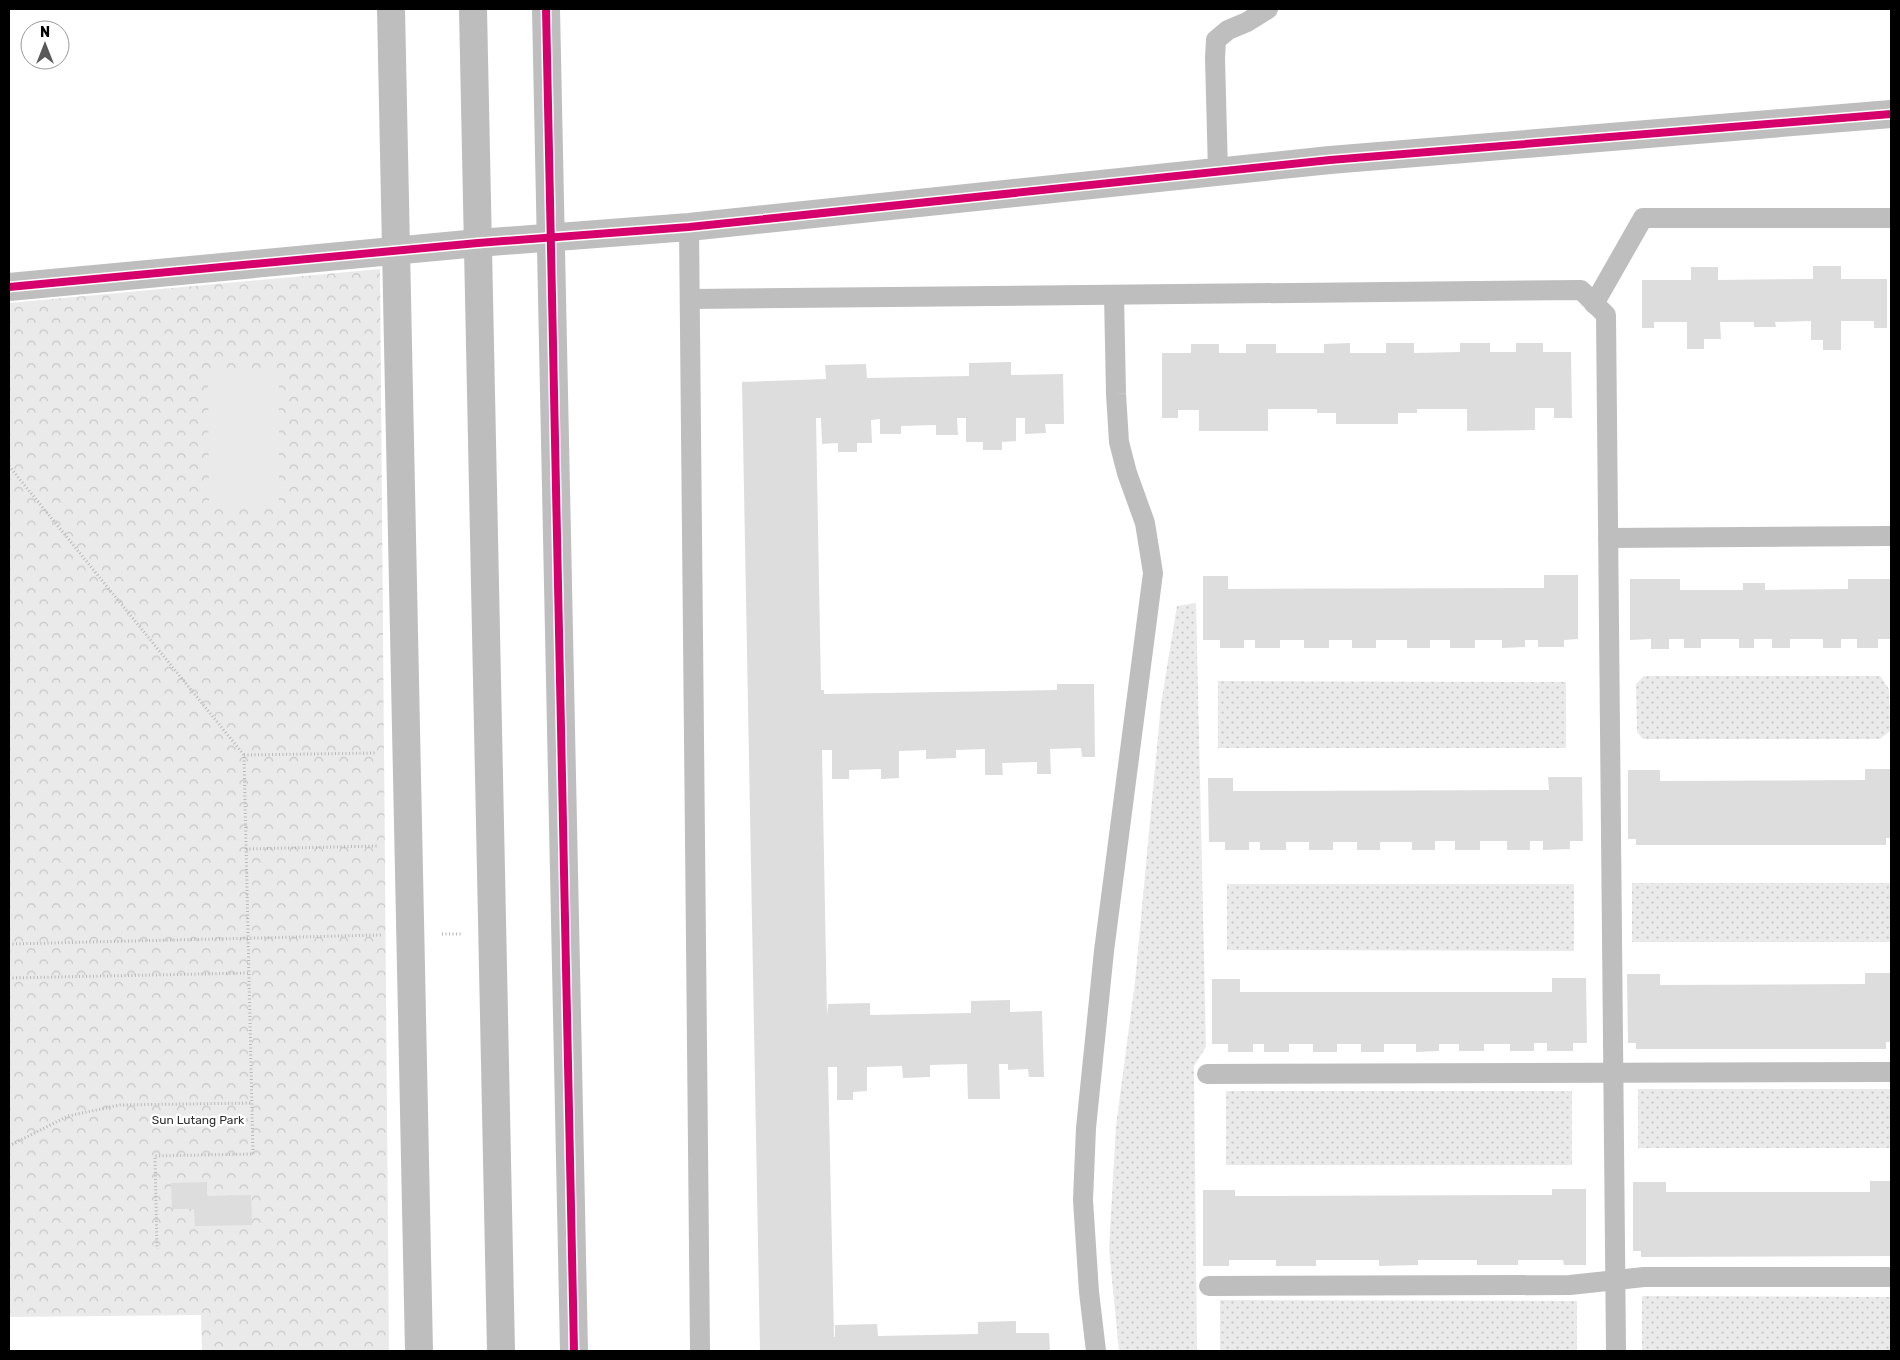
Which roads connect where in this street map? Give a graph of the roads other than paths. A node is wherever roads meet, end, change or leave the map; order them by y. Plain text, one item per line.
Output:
1 (391, 9) edge
2 (457, 9) edge
3 (473, 9) edge
4 (546, 9) edge
5 (1268, 9) edge
6 (1891, 114) edge
7 (1218, 172) junction
8 (1891, 218) edge
9 (689, 227) junction
10 (551, 238) junction
11 (470, 244) junction
12 (396, 251) junction
13 (9, 287) edge
14 (1114, 294) junction
15 (690, 299) junction
16 (1594, 304) junction
17 (1891, 536) edge
18 (1608, 538) junction
19 (1613, 1072) junction
20 (1891, 1072) edge
21 (1207, 1074) dead end
22 (1891, 1276) edge
23 (1615, 1280) junction
24 (1210, 1286) dead end
25 (419, 1351) edge
26 (484, 1351) edge
27 (501, 1351) edge
28 (574, 1351) edge
29 (700, 1351) edge
30 (1096, 1351) edge
31 (1616, 1351) edge

1 - 12 street
2 - 11 main road
3 - 11 main road
4 - 10 street
5 - 7 lane
6 - 7 street
7 - 9 street
8 - 16 lane
9 - 10 street
9 - 15 lane
10 - 11 street
10 - 28 street
11 - 12 street
11 - 26 main road
11 - 27 main road
12 - 13 street
12 - 25 street
14 - 15 lane
14 - 16 lane
14 - 30 lane
15 - 29 lane
16 - 18 lane
17 - 18 lane
18 - 19 lane
19 - 20 lane
19 - 21 lane
19 - 23 lane
22 - 23 lane
23 - 24 lane
23 - 31 lane

